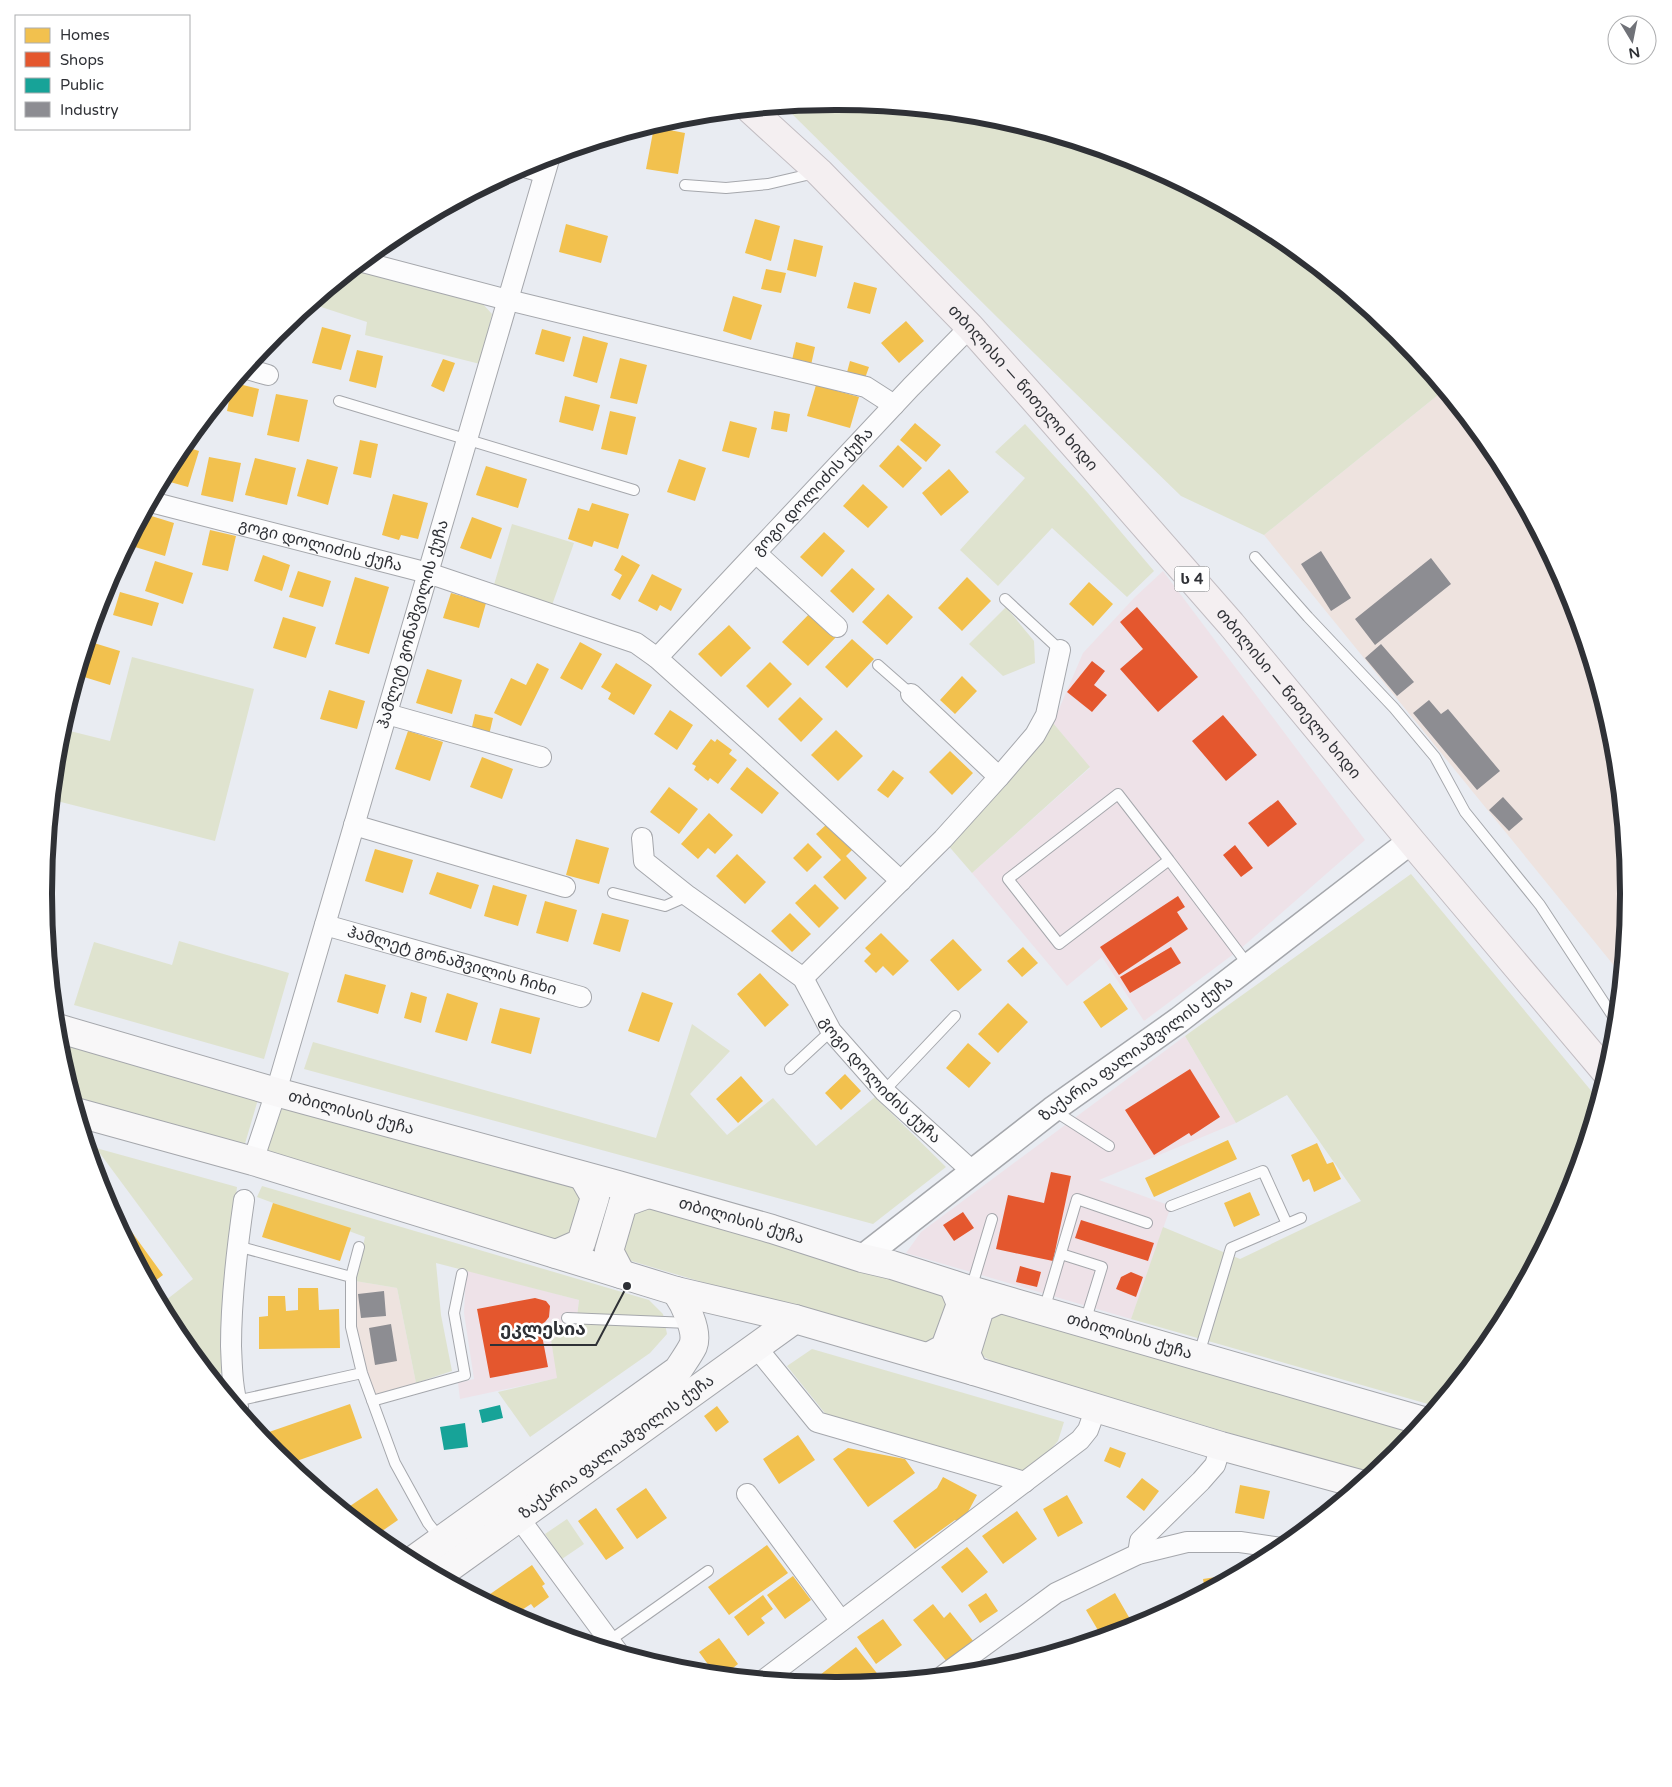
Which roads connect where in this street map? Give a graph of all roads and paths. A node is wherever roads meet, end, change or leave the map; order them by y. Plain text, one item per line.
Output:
1 (756, 115) edge
2 (547, 166) edge
3 (819, 172) junction
4 (528, 173) edge
5 (544, 178) junction
6 (685, 185) dead end
7 (370, 264) edge
8 (508, 300) junction
9 (970, 328) junction
10 (253, 371) edge
11 (268, 375) dead end
12 (339, 401) dead end
13 (894, 404) junction
14 (467, 440) junction
15 (634, 490) dead end
16 (156, 503) edge
17 (756, 553) junction
18 (1255, 557) dead end
19 (428, 573) junction
20 (1005, 599) dead end
21 (837, 627) dead end
22 (1060, 650) joint
23 (657, 658) junction
24 (878, 665) dead end
25 (911, 694) joint
26 (387, 714) junction
27 (541, 757) dead end
28 (999, 777) junction
29 (354, 825) junction
30 (642, 838) dead end
31 (1410, 841) junction
32 (1169, 860) junction
33 (901, 881) junction
34 (565, 887) dead end
35 (613, 893) dead end
36 (688, 896) junction
37 (324, 925) junction
38 (1249, 966) junction
39 (803, 978) junction
40 (580, 997) dead end
41 (1610, 1012) edge
42 (955, 1016) dead end
43 (65, 1030) edge
44 (831, 1031) junction
45 (1601, 1060) edge
46 (790, 1069) dead end
47 (884, 1091) junction
48 (276, 1092) junction
49 (1052, 1110) junction
50 (85, 1115) edge
51 (1109, 1146) dead end
52 (253, 1161) junction
53 (972, 1171) junction
54 (583, 1176) junction
55 (648, 1194) junction
56 (244, 1200) dead end
57 (1171, 1206) dead end
58 (1301, 1218) dead end
59 (992, 1219) dead end
60 (1146, 1223) dead end
61 (1287, 1224) junction
62 (237, 1246) junction
63 (359, 1247) dead end
64 (556, 1254) junction
65 (1061, 1254) junction
66 (862, 1258) junction
67 (462, 1274) dead end
68 (621, 1274) junction
69 (351, 1277) junction
70 (962, 1287) junction
71 (676, 1291) junction
72 (1000, 1298) junction
73 (1044, 1311) junction
74 (567, 1318) dead end
75 (795, 1319) junction
76 (692, 1323) junction
77 (1084, 1323) junction
78 (756, 1347) junction
79 (1199, 1355) junction
80 (928, 1357) junction
81 (974, 1371) junction
82 (362, 1373) junction
83 (231, 1391) edge
84 (233, 1394) edge
85 (372, 1401) junction
86 (1096, 1408) junction
87 (1417, 1419) edge
88 (1221, 1446) junction
89 (1025, 1482) junction
90 (1354, 1482) edge
91 (747, 1494) dead end
92 (519, 1518) junction
93 (441, 1540) junction
94 (1269, 1546) edge
95 (1138, 1554) junction
96 (419, 1556) edge
97 (708, 1571) dead end
98 (444, 1572) edge
99 (841, 1621) junction
100 (611, 1643) edge
101 (615, 1644) edge
102 (954, 1667) edge
103 (772, 1674) edge

1 - 3 highway, თბილისი — წითელი ხიდი / ს 4
2 - 5 street, ჰამლეტ გონაშვილის ქუჩა
3 - 6 lane
3 - 9 highway, თბილისი — წითელი ხიდი / ს 4
4 - 5 lane
5 - 8 street, ჰამლეტ გონაშვილის ქუჩა
7 - 8 street
8 - 13 street
8 - 14 street, ჰამლეტ გონაშვილის ქუჩა
9 - 13 street, გოგი დოლიძის ქუჩა
9 - 31 highway, თბილისი — წითელი ხიდი / ს 4
10 - 11 street
12 - 14 lane
13 - 17 street, გოგი დოლიძის ქუჩა
14 - 15 lane
14 - 19 street, ჰამლეტ გონაშვილის ქუჩა
16 - 19 street, გოგი დოლიძის ქუჩა
17 - 21 street
17 - 23 street, გოგი დოლიძის ქუჩა
18 - 41 lane
19 - 23 street, გოგი დოლიძის ქუჩა
19 - 26 street, ჰამლეტ გონაშვილის ქუჩა
20 - 22 lane
22 - 28 street
23 - 33 street, გოგი დოლიძის ქუჩა
24 - 25 lane
25 - 28 street
26 - 27 street
26 - 29 street, ჰამლეტ გონაშვილის ქუჩა
28 - 33 street
29 - 34 street
29 - 37 street, ჰამლეტ გონაშვილის ქუჩა
30 - 36 street, გოგი დოლიძის ქუჩა
31 - 38 street, ზაქარია ფალიაშვილის ქუჩა
31 - 45 highway, თბილისი — წითელი ხიდი / ს 4
32 - 32 lane
32 - 38 lane
33 - 39 street
35 - 36 lane
36 - 39 street, გოგი დოლიძის ქუჩა
37 - 40 street, ჰამლეტ გონაშვილის ჩიხი
37 - 48 street, ჰამლეტ გონაშვილის ქუჩა
38 - 49 street, ზაქარია ფალიაშვილის ქუჩა
39 - 44 street, გოგი დოლიძის ქუჩა
42 - 47 lane
43 - 48 main road, თბილისის ქუჩა
44 - 46 lane
44 - 47 street, გოგი დოლიძის ქუჩა
47 - 53 street, გოგი დოლიძის ქუჩა
48 - 52 street, ჰამლეტ გონაშვილის ქუჩა
48 - 54 main road, თბილისის ქუჩა
49 - 51 lane
49 - 53 street, ზაქარია ფალიაშვილის ქუჩა
50 - 52 main road
52 - 64 main road
53 - 66 street, ზაქარია ფალიაშვილის ქუჩა
54 - 55 main road, თბილისის ქუჩა
54 - 64 main road
55 - 66 main road, თბილისის ქუჩა
55 - 68 main road
56 - 62 street
57 - 61 lane
58 - 61 lane
59 - 70 lane
60 - 65 lane
61 - 79 lane
62 - 69 lane
62 - 83 street
63 - 69 lane
64 - 68 main road
65 - 73 lane
65 - 77 lane
66 - 70 main road, თბილისის ქუჩა
67 - 85 lane
68 - 71 main road
69 - 82 lane
70 - 72 main road, თბილისის ქუჩა
70 - 80 main road
71 - 75 main road
71 - 76 main road, ზაქარია ფალიაშვილის ქუჩა
72 - 73 main road, თბილისის ქუჩა
72 - 81 main road
73 - 77 main road, თბილისის ქუჩა
74 - 76 lane
75 - 78 main road, ზაქარია ფალიაშვილის ქუჩა
75 - 80 main road
76 - 93 main road, ზაქარია ფალიაშვილის ქუჩა
77 - 79 main road, თბილისის ქუჩა
78 - 89 street
78 - 92 main road, ზაქარია ფალიაშვილის ქუჩა
79 - 87 main road, თბილისის ქუჩა
80 - 81 main road
81 - 86 main road
82 - 84 lane
82 - 85 lane
85 - 93 lane
86 - 88 main road
86 - 89 street
88 - 90 main road
88 - 95 street
89 - 99 street
91 - 99 street
92 - 98 main road, ზაქარია ფალიაშვილის ქუჩა
92 - 100 street
93 - 96 main road, ზაქარია ფალიაშვილის ქუჩა
94 - 95 street
95 - 102 street
97 - 101 lane
99 - 103 street

